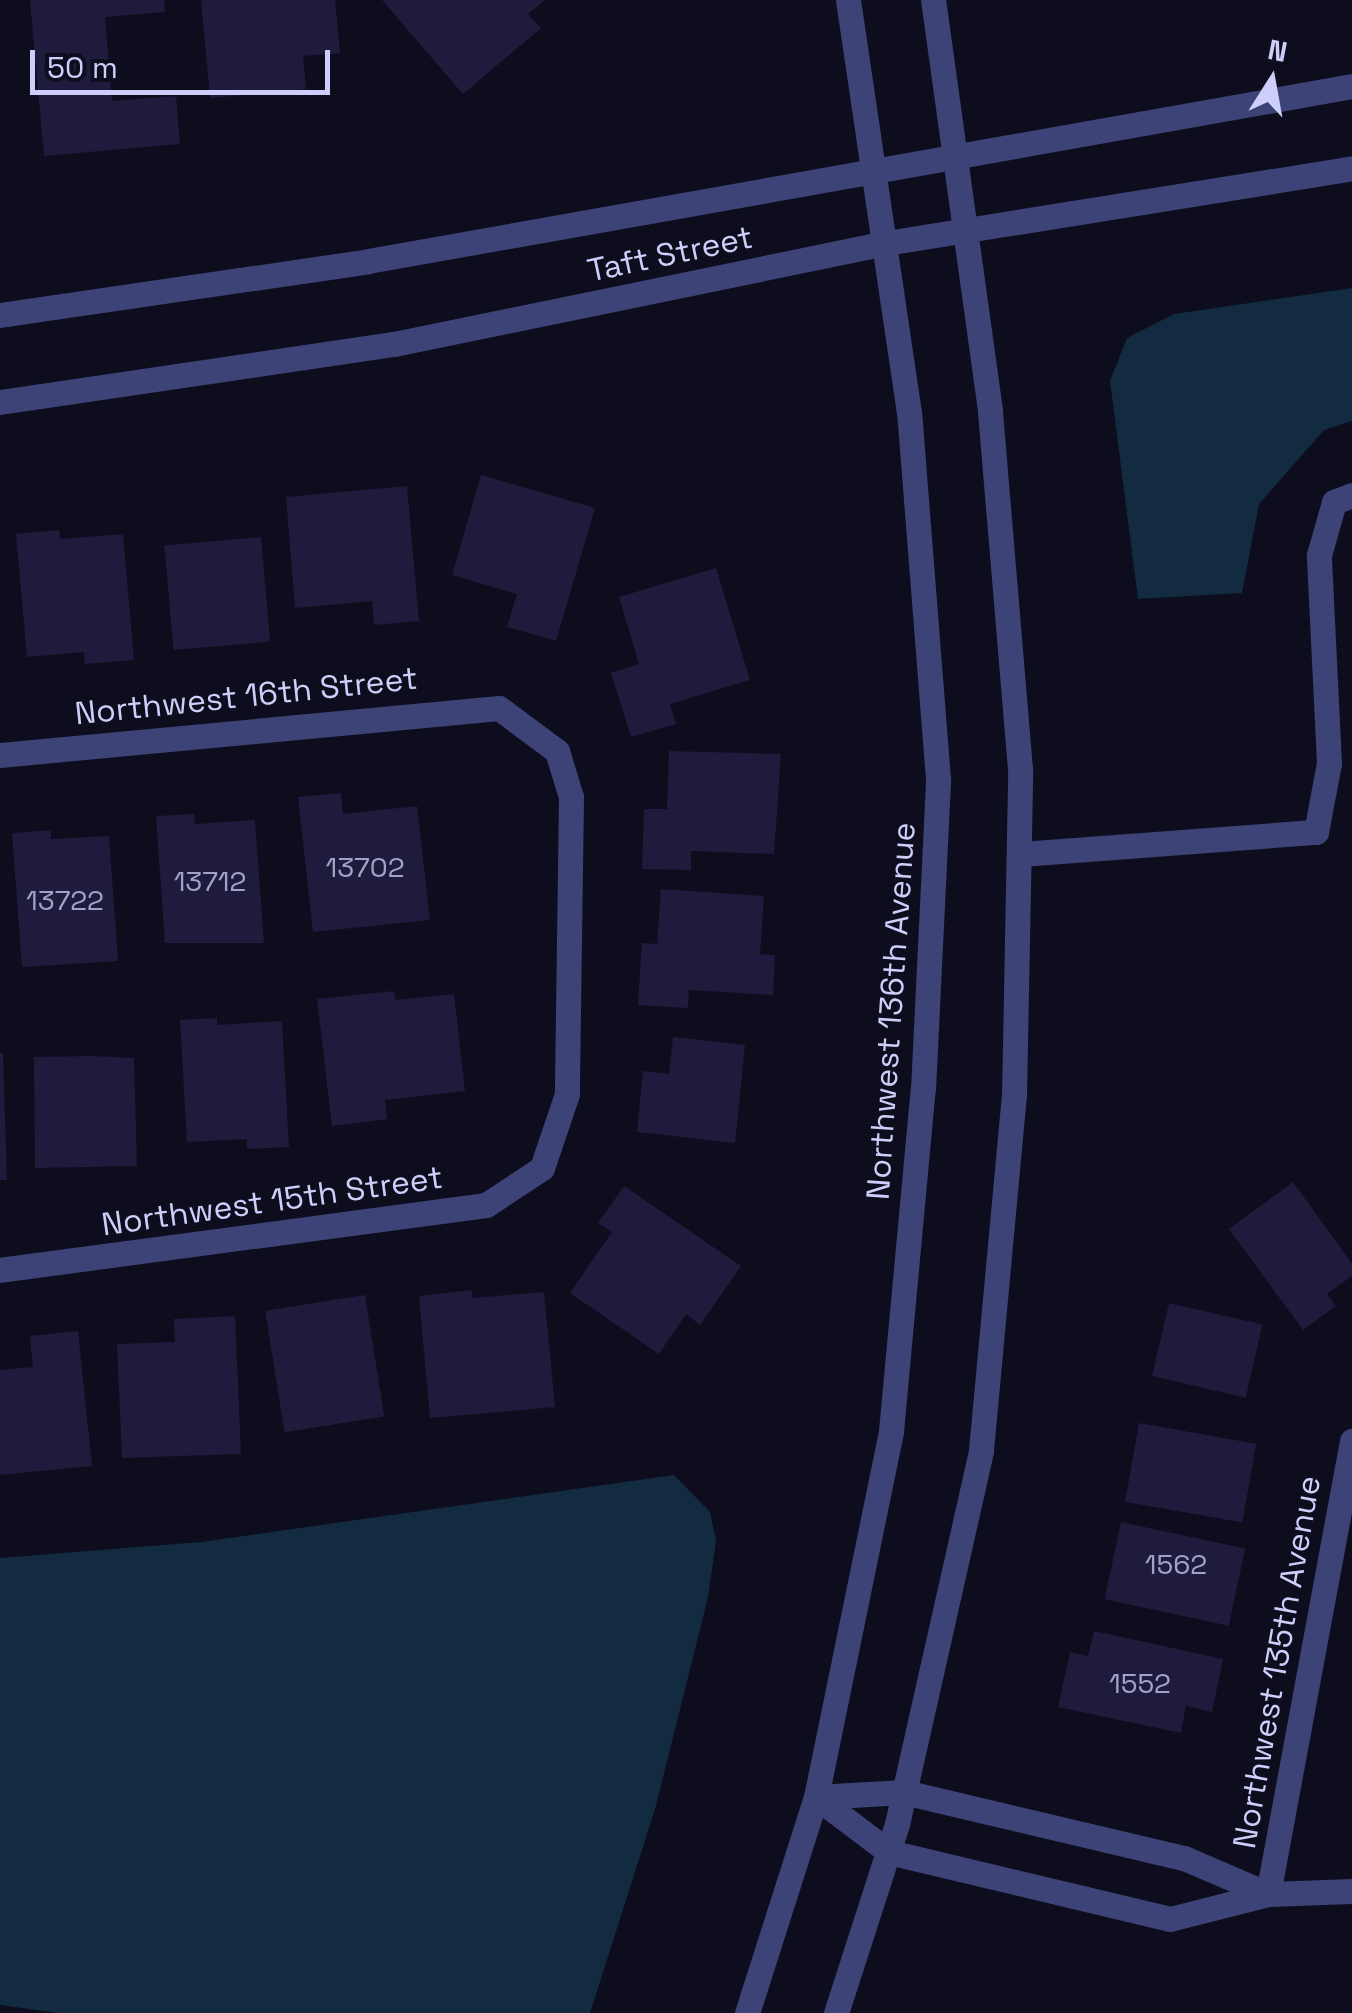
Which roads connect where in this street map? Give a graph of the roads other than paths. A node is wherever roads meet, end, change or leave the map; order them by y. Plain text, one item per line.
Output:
1 (848, 0) edge
2 (933, 0) edge
3 (1352, 86) edge
4 (951, 162) junction
5 (1352, 168) edge
6 (875, 173) junction
7 (962, 232) junction
8 (886, 243) junction
9 (0, 316) edge
10 (0, 402) edge
11 (1352, 495) edge
12 (0, 755) edge
13 (1021, 854) junction
14 (542, 1168) joint
15 (0, 1270) edge
16 (1352, 1441) edge
17 (904, 1792) junction
18 (816, 1797) junction
19 (889, 1852) junction
20 (1352, 1891) edge
21 (1268, 1894) junction
22 (747, 2013) edge
23 (836, 2013) edge

1 - 6 street, Northwest 136th Avenue
2 - 4 street
3 - 4 street, Taft Street
4 - 6 street, Taft Street
4 - 7 street
5 - 7 street, Taft Street
6 - 8 street, Northwest 136th Avenue
6 - 9 street, Taft Street
7 - 8 street, Taft Street
7 - 13 street
8 - 10 street, Taft Street
8 - 18 street, Northwest 136th Avenue
11 - 13 street
12 - 14 street, Northwest 16th Street
13 - 17 street
14 - 15 street, Northwest 15th Street
16 - 21 street, Northwest 135th Avenue
17 - 18 street
17 - 19 street
17 - 21 street
18 - 19 street
18 - 22 street, Northwest 136th Avenue
19 - 21 street
19 - 23 street
20 - 21 street

